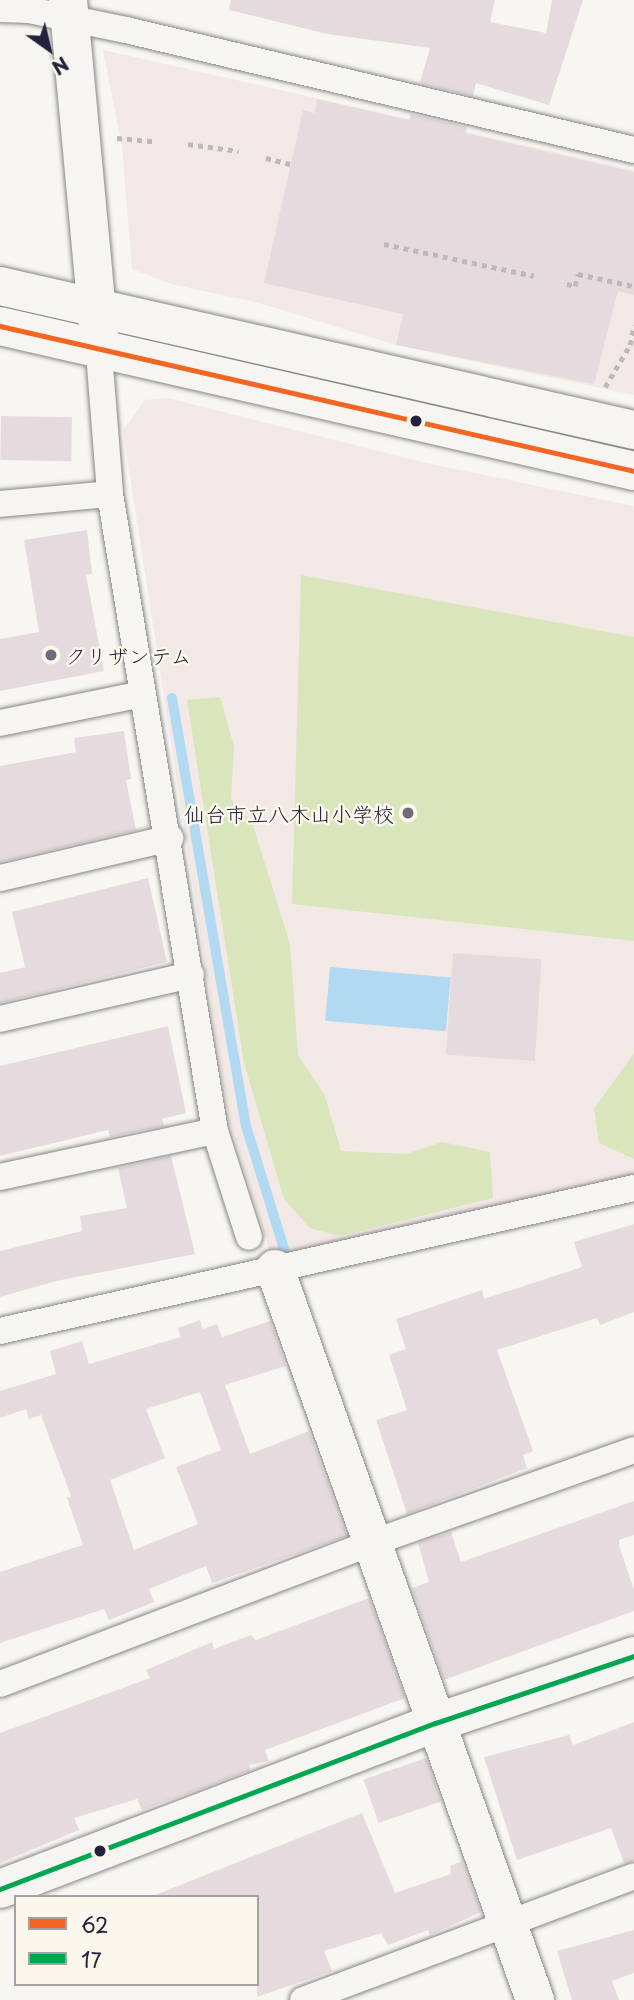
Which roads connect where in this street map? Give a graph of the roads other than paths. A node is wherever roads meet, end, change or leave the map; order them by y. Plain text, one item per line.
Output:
1 (0, 9) edge
2 (69, 11) edge
3 (634, 150) edge
4 (0, 286) edge
5 (97, 309) junction
6 (0, 326) edge
7 (99, 352) junction
8 (634, 430) edge
9 (634, 471) edge
10 (110, 495) junction
11 (0, 504) edge
12 (142, 694) junction
13 (0, 723) edge
14 (170, 838) junction
15 (0, 878) edge
16 (191, 975) junction
17 (0, 1019) edge
18 (215, 1131) junction
19 (0, 1177) edge
20 (634, 1188) edge
21 (249, 1237) dead end
22 (275, 1269) junction
23 (0, 1331) edge
24 (634, 1450) edge
25 (369, 1544) junction
26 (634, 1656) edge
27 (0, 1684) edge
28 (435, 1723) junction
29 (634, 1877) edge
30 (0, 1889) edge
31 (507, 1922) junction
32 (303, 2000) edge
33 (535, 2000) edge

1 - 2 street
2 - 3 street
2 - 5 street
4 - 5 street
5 - 7 street
5 - 8 street
6 - 7 street
7 - 9 street
7 - 10 street
10 - 11 street
10 - 12 street
12 - 13 street
12 - 14 street
14 - 15 street
14 - 16 street
16 - 17 street
16 - 18 street
18 - 19 street
18 - 21 street
20 - 22 street
22 - 23 street
22 - 25 street
24 - 25 street
25 - 27 street
25 - 28 street
26 - 28 street
28 - 30 street
28 - 31 street
29 - 31 street
31 - 32 street
31 - 33 street

